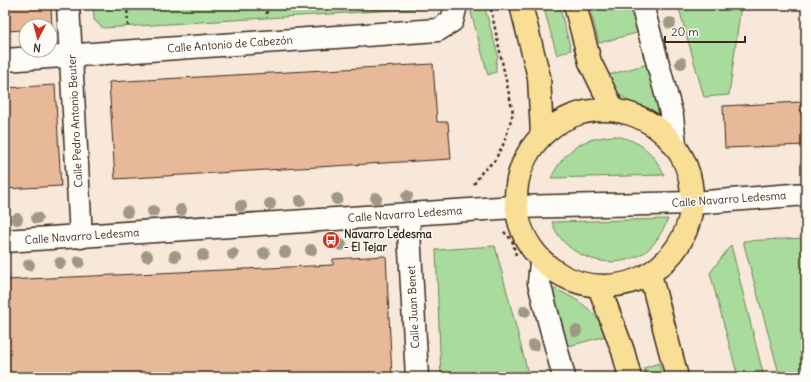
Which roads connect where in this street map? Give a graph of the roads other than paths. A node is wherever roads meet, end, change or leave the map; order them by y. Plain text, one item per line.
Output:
1 (68, 5) edge
2 (521, 5) edge
3 (575, 5) edge
4 (642, 5) edge
5 (454, 13) edge
6 (71, 55) junction
7 (5, 60) edge
8 (613, 109) junction
9 (542, 134) junction
10 (675, 144) junction
11 (806, 194) edge
12 (693, 203) junction
13 (514, 207) junction
14 (408, 214) junction
15 (81, 236) junction
16 (5, 241) edge
17 (541, 262) junction
18 (650, 274) junction
19 (599, 287) junction
20 (417, 377) edge
21 (564, 377) edge
22 (630, 377) edge
23 (677, 377) edge

1 - 6 street, Calle Pedro Antonio Beuter
2 - 9 main road
3 - 8 main road
4 - 10 street
5 - 6 street, Calle Antonio de Cabezón
6 - 7 street, Calle Antonio de Cabezón
6 - 15 street, Calle Pedro Antonio Beuter
8 - 9 main road
8 - 10 main road
9 - 13 main road
10 - 12 main road
11 - 12 street, Calle Navarro Ledesma
12 - 13 street, Calle Navarro Ledesma
12 - 18 main road
13 - 14 street, Calle Navarro Ledesma
13 - 17 main road
14 - 15 street, Calle Navarro Ledesma
14 - 20 street, Calle Juan Benet
15 - 16 street, Calle Navarro Ledesma
17 - 19 main road
17 - 21 street
18 - 19 main road
18 - 23 main road
19 - 22 main road

